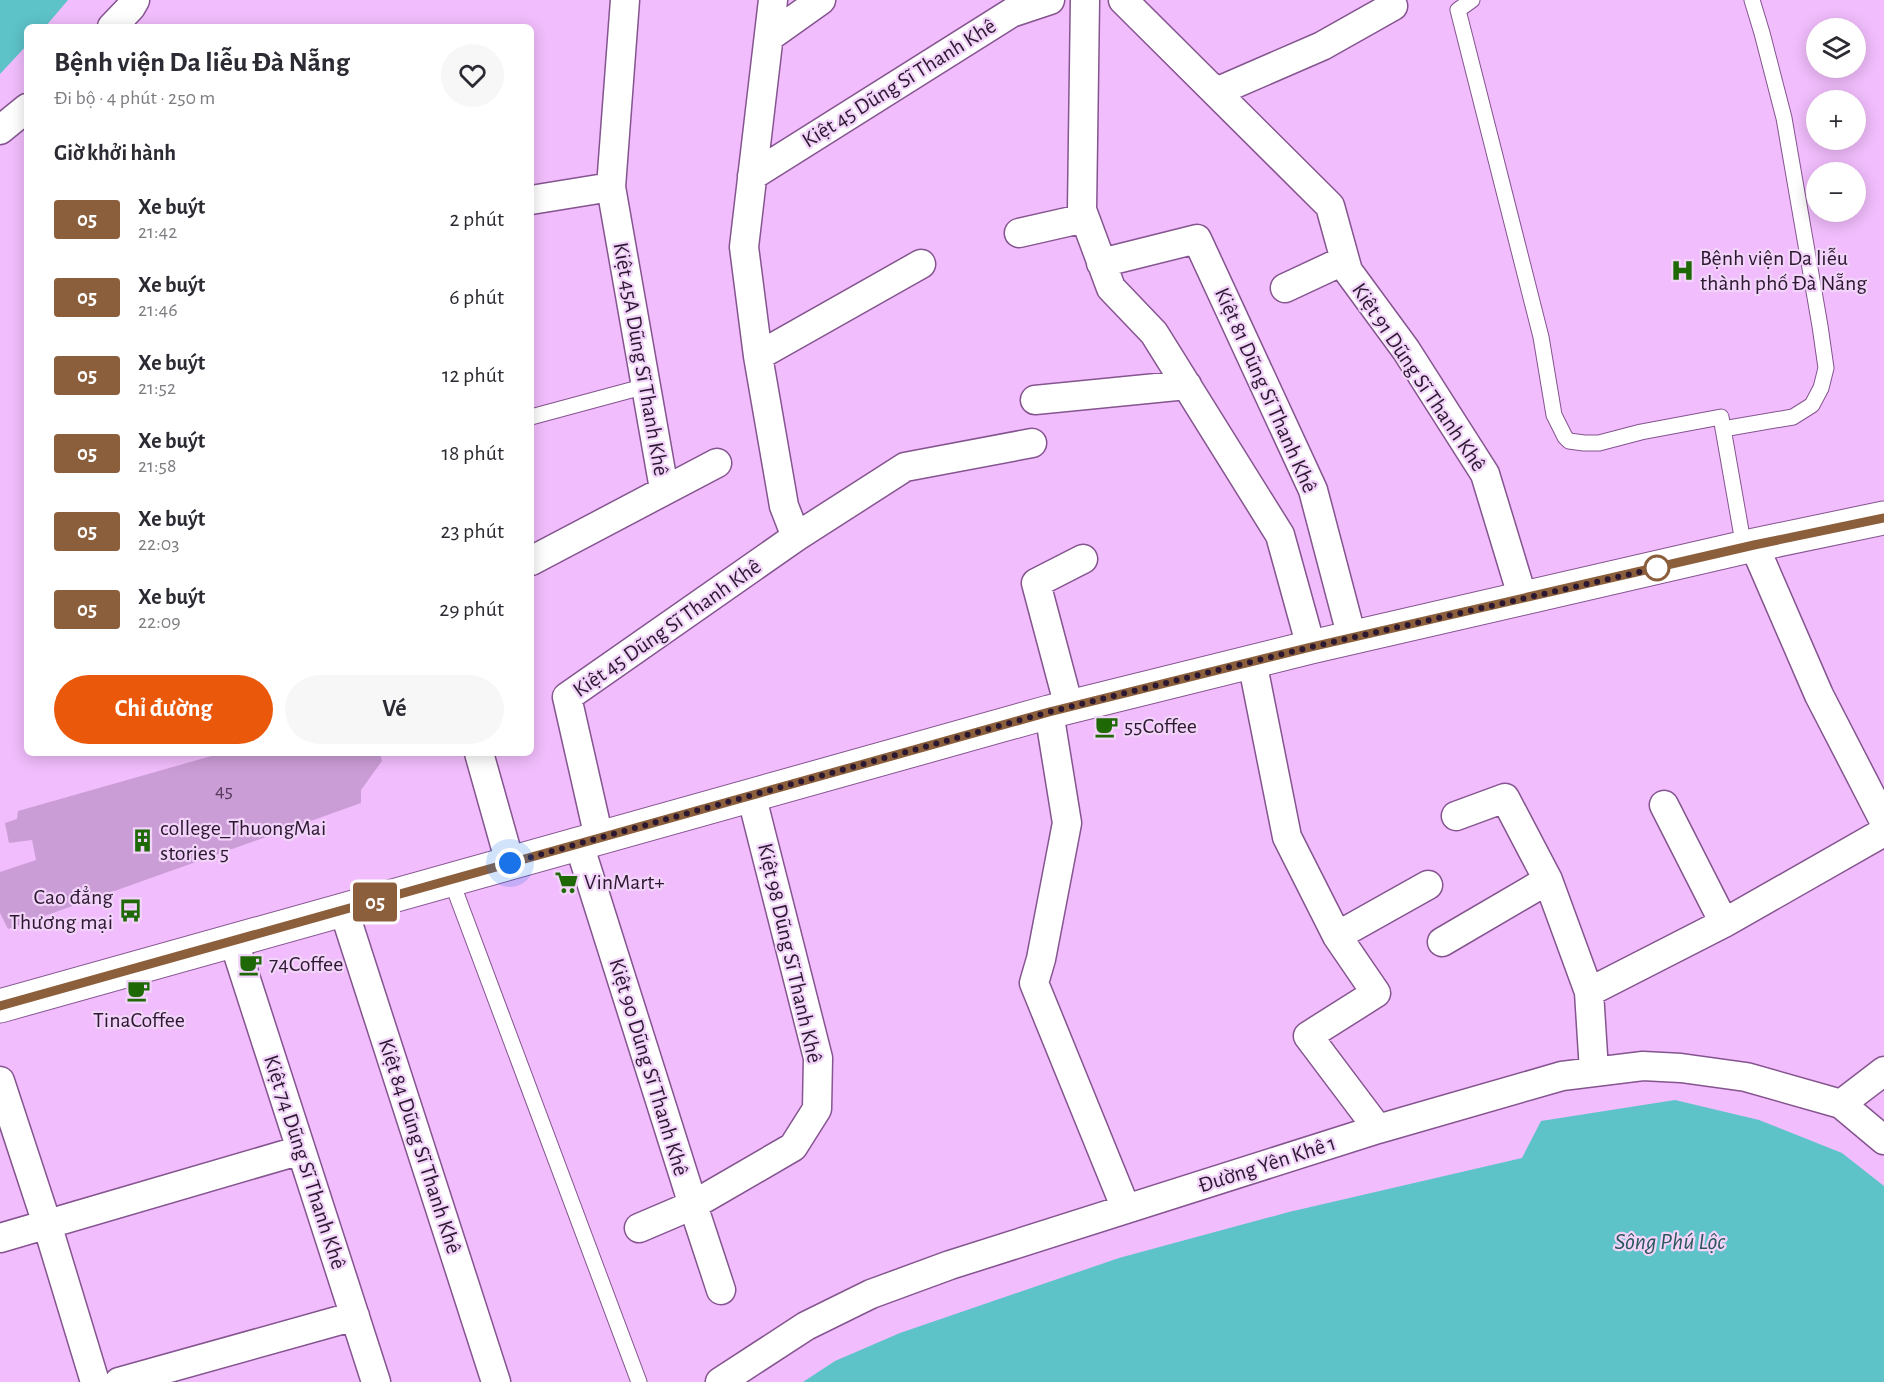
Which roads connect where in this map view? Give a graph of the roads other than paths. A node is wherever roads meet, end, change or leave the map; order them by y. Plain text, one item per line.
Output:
1 (135, 0) edge
2 (626, 0) edge
3 (773, 0) edge
4 (821, 0) edge
5 (1050, 0) edge
6 (1123, 0) edge
7 (1472, 0) edge
8 (1752, 0) edge
9 (1092, 1) edge
10 (1393, 6) dead end
11 (115, 24) edge
12 (769, 37) junction
13 (1216, 92) junction
14 (24, 110) edge
15 (0, 130) edge
16 (752, 176) junction
17 (611, 187) junction
18 (534, 200) edge
19 (1085, 218) junction
20 (1019, 233) dead end
21 (1345, 260) junction
22 (1101, 263) junction
23 (921, 264) dead end
24 (1285, 288) dead end
25 (758, 356) junction
26 (1187, 385) junction
27 (646, 386) junction
28 (1035, 400) dead end
29 (534, 416) edge
30 (1723, 429) junction
31 (1032, 443) dead end
32 (717, 463) dead end
33 (664, 489) junction
34 (1884, 518) edge
35 (796, 537) junction
36 (1749, 547) junction
37 (534, 559) edge
38 (1083, 559) dead end
39 (1522, 599) junction
40 (1352, 638) junction
41 (1311, 647) junction
42 (1252, 662) junction
43 (1059, 710) junction
44 (480, 756) edge
45 (751, 794) junction
46 (1664, 805) dead end
47 (1456, 816) dead end
48 (1884, 821) edge
49 (1884, 832) edge
50 (589, 841) junction
51 (510, 863) junction
52 (451, 880) junction
53 (1548, 880) junction
54 (1428, 885) dead end
55 (344, 911) junction
56 (1724, 922) junction
57 (1337, 936) junction
58 (234, 942) junction
59 (1442, 942) dead end
60 (1589, 992) junction
61 (0, 1006) edge
62 (1594, 1071) junction
63 (1884, 1071) edge
64 (0, 1081) edge
65 (1841, 1104) junction
66 (1378, 1129) junction
67 (1884, 1140) edge
68 (301, 1150) junction
69 (693, 1205) junction
70 (1126, 1209) junction
71 (47, 1224) junction
72 (639, 1228) dead end
73 (0, 1238) edge
74 (722, 1290) dead end
75 (355, 1316) junction
76 (95, 1382) edge
77 (119, 1382) edge
78 (376, 1382) edge
79 (496, 1382) edge
80 (639, 1382) edge
81 (720, 1382) edge

1 - 11 street
2 - 17 street, Kiệt 45A Dũng Sĩ Thanh Khê
3 - 12 street
4 - 12 street
5 - 16 street, Kiệt 45 Dũng Sĩ Thanh Khê
6 - 13 street, Kiệt 91 Dũng Sĩ Thanh Khê
7 - 30 lane
8 - 30 lane
9 - 19 street
10 - 13 street
12 - 16 street
13 - 21 street, Kiệt 91 Dũng Sĩ Thanh Khê
14 - 15 street
16 - 25 street
17 - 18 street
17 - 27 street, Kiệt 45A Dũng Sĩ Thanh Khê
19 - 20 street
19 - 22 street
21 - 24 street, Kiệt 91 Dũng Sĩ Thanh Khê
21 - 39 street, Kiệt 91 Dũng Sĩ Thanh Khê
22 - 26 street
22 - 40 street, Kiệt 81 Dũng Sĩ Thanh Khê
23 - 25 street
25 - 35 street
26 - 28 street
26 - 41 street
27 - 29 lane
27 - 33 street, Kiệt 45A Dũng Sĩ Thanh Khê
30 - 36 lane
31 - 35 street, Kiệt 45 Dũng Sĩ Thanh Khê
32 - 33 street
33 - 37 street, Kiệt 45A Dũng Sĩ Thanh Khê
34 - 36 street
35 - 50 street, Kiệt 45 Dũng Sĩ Thanh Khê
36 - 39 street
36 - 48 street
38 - 43 street
39 - 40 street
40 - 41 street
41 - 42 street
42 - 43 street
42 - 57 street
43 - 45 street
43 - 70 street
44 - 51 street
45 - 50 street
45 - 69 street, Kiệt 98 Dũng Sĩ Thanh Khê
46 - 56 street
47 - 53 street
49 - 56 street
50 - 51 street
50 - 69 street, Kiệt 90 Dũng Sĩ Thanh Khê
51 - 52 street
52 - 55 street
52 - 80 lane
53 - 59 street
53 - 60 street
54 - 57 street
55 - 58 street
55 - 79 street, Kiệt 84 Dũng Sĩ Thanh Khê
56 - 60 street
57 - 66 street
58 - 61 street
58 - 68 street, Kiệt 74 Dũng Sĩ Thanh Khê
60 - 62 street
62 - 65 street, Đường Yên Khê 1
62 - 66 street, Đường Yên Khê 1
63 - 65 street
64 - 71 street
65 - 67 street
66 - 70 street, Đường Yên Khê 1
68 - 71 street
68 - 75 street, Kiệt 74 Dũng Sĩ Thanh Khê
69 - 72 street, Kiệt 98 Dũng Sĩ Thanh Khê
69 - 74 street, Kiệt 90 Dũng Sĩ Thanh Khê
70 - 81 street, Đường Yên Khê 1
71 - 73 street
71 - 76 street
75 - 77 street
75 - 78 street, Kiệt 74 Dũng Sĩ Thanh Khê

